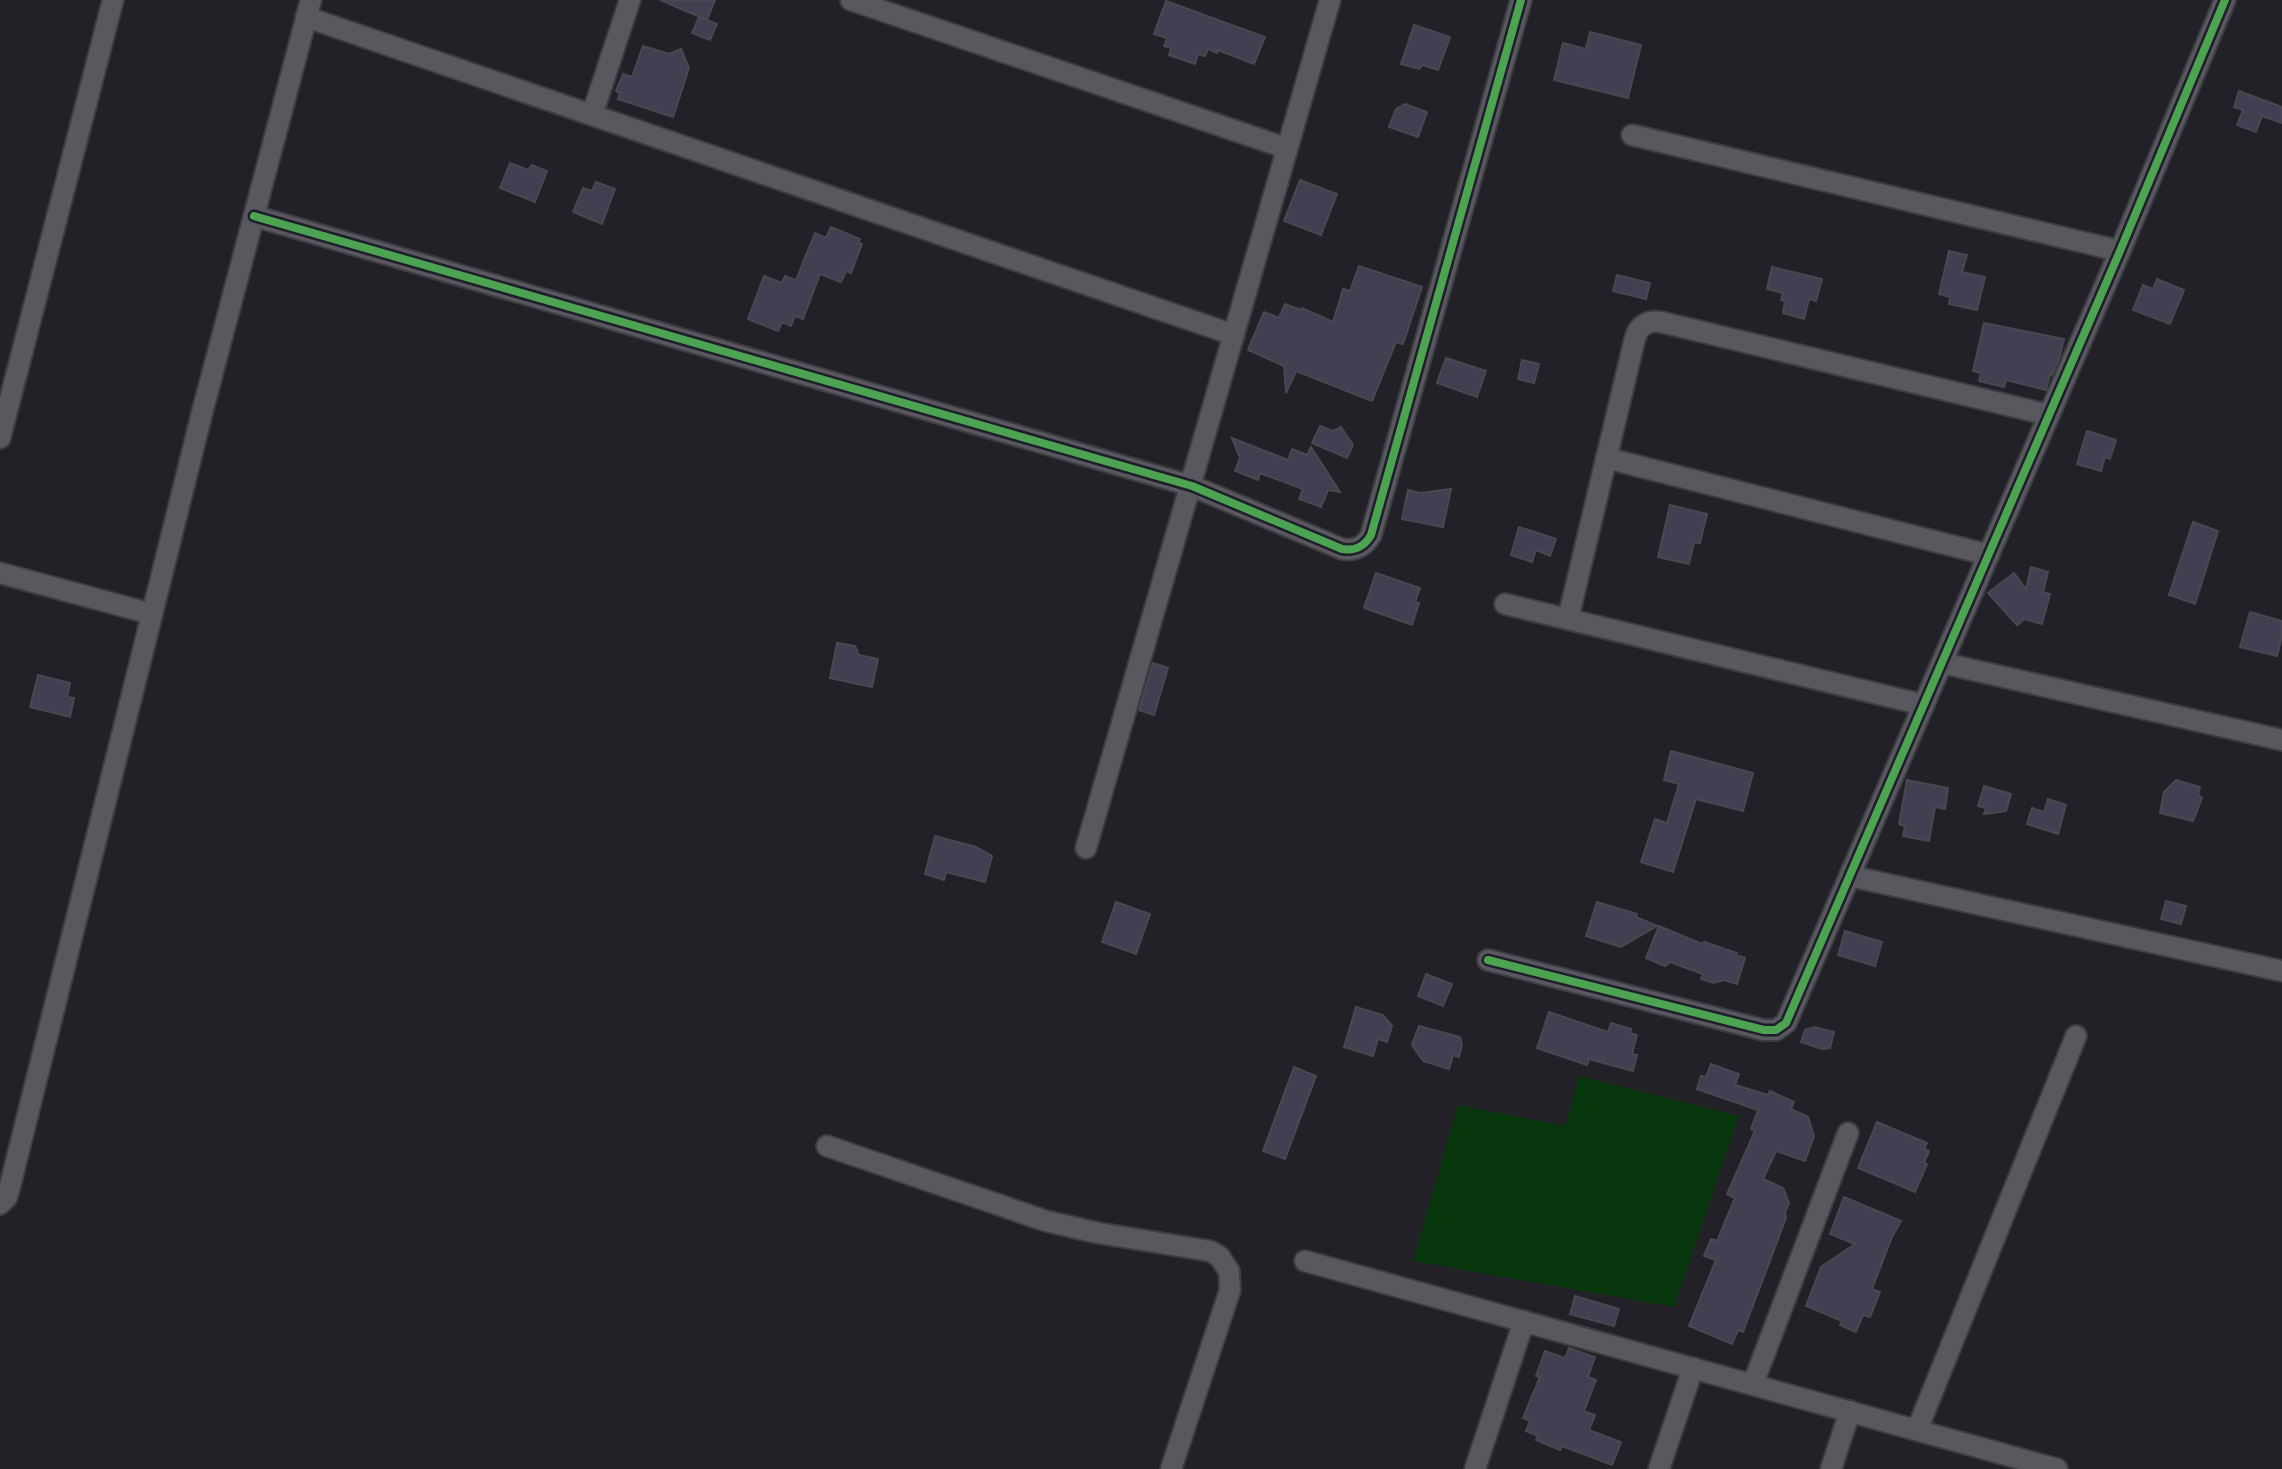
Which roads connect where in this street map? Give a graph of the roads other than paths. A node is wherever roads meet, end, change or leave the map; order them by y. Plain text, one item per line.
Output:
1 (113, 0) edge
2 (630, 0) edge
3 (851, 0) edge
4 (1330, 0) edge
5 (1521, 0) edge
6 (2225, 0) edge
7 (309, 8) edge
8 (592, 115) junction
9 (1632, 135) dead end
10 (1286, 148) junction
11 (254, 216) junction
12 (2120, 251) junction
13 (1234, 335) junction
14 (2049, 415) junction
15 (0, 438) edge
16 (1606, 458) junction
17 (1192, 486) junction
18 (1989, 555) junction
19 (0, 573) edge
20 (1505, 604) dead end
21 (152, 614) junction
22 (1568, 619) junction
23 (1942, 663) junction
24 (1924, 705) junction
25 (2282, 740) edge
26 (1086, 848) dead end
27 (1850, 876) junction
28 (1488, 960) dead end
29 (2282, 971) edge
30 (2076, 1036) dead end
31 (1848, 1133) dead end
32 (827, 1146) dead end
33 (0, 1204) edge
34 (1305, 1261) dead end
35 (1524, 1321) junction
36 (1693, 1368) junction
37 (1753, 1384) junction
38 (1850, 1411) junction
39 (1917, 1430) junction
40 (1999, 1461) edge
41 (1171, 1469) edge
42 (1475, 1469) edge
43 (1659, 1469) edge
44 (1831, 1469) edge
45 (2057, 1469) edge

1 - 15 street
2 - 8 street
3 - 10 street
4 - 10 street
5 - 17 street
6 - 12 street
7 - 8 street
7 - 11 street
8 - 13 street
9 - 12 street
10 - 13 street
11 - 17 street
11 - 21 street
12 - 14 street
13 - 17 street
14 - 16 street
14 - 18 street
16 - 18 street
16 - 22 street
17 - 26 street
18 - 23 street
19 - 21 street
20 - 22 street
21 - 33 street
22 - 24 street
23 - 24 street
23 - 25 street
24 - 27 street
27 - 28 street
27 - 29 street
30 - 39 street
31 - 37 street
32 - 41 street
34 - 35 street
35 - 36 street
35 - 42 street
36 - 37 street
36 - 43 street
37 - 38 street
38 - 39 street
38 - 44 street
39 - 40 street
40 - 45 street

